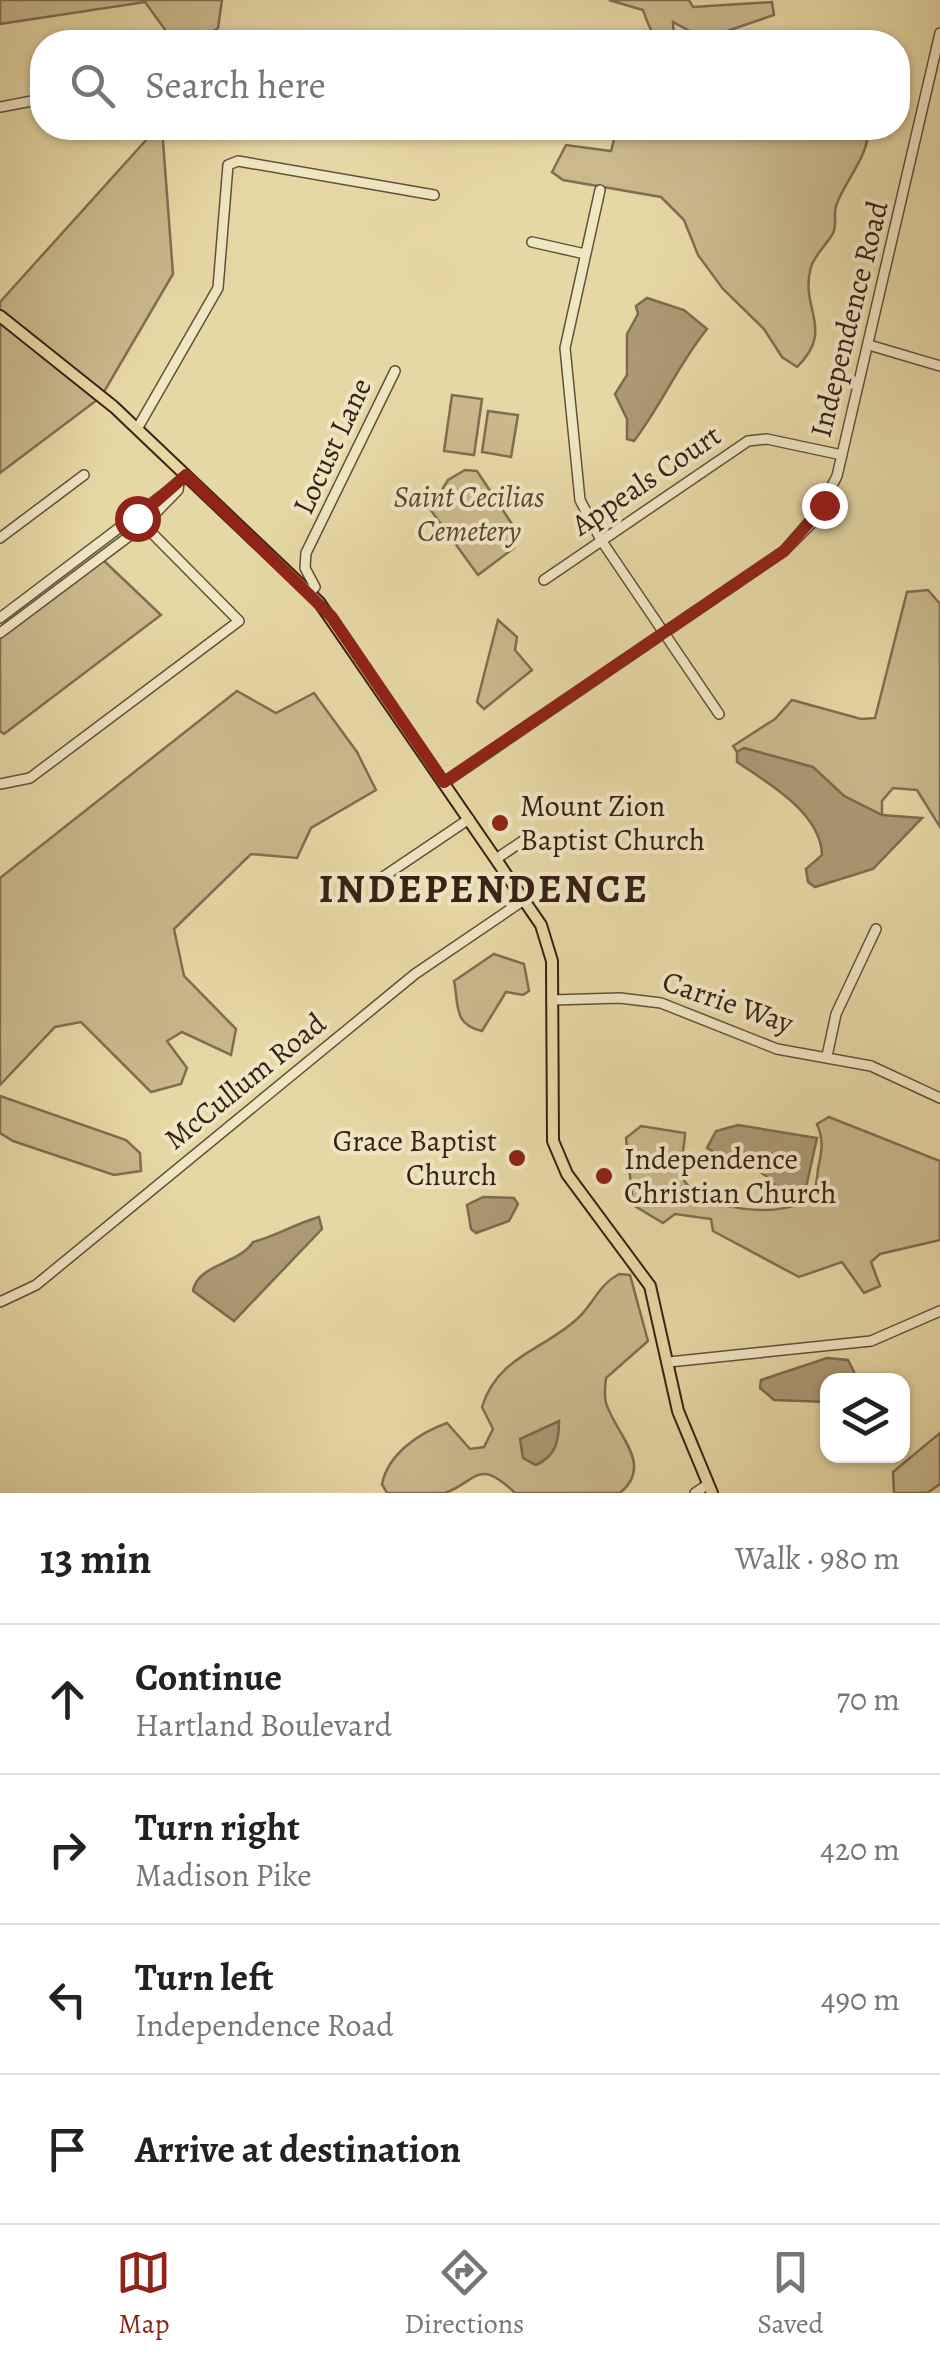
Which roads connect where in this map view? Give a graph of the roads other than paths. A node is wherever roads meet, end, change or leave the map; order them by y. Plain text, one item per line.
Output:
1 (940, 33) edge
2 (30, 102) edge
3 (0, 108) edge
4 (600, 190) dead end
5 (434, 195) dead end
6 (532, 242) dead end
7 (584, 254) junction
8 (0, 316) edge
9 (869, 345) junction
10 (940, 366) edge
11 (395, 372) dead end
12 (137, 429) junction
13 (842, 454) junction
14 (84, 475) dead end
15 (182, 479) junction
16 (141, 522) junction
17 (0, 538) edge
18 (601, 540) junction
19 (544, 580) dead end
20 (309, 593) junction
21 (0, 618) edge
22 (0, 633) edge
23 (665, 634) junction
24 (718, 714) dead end
25 (444, 782) junction
26 (0, 784) edge
27 (469, 819) junction
28 (530, 836) dead end
29 (496, 859) junction
30 (380, 879) dead end
31 (524, 900) junction
32 (876, 930) dead end
33 (552, 1000) junction
34 (826, 1056) junction
35 (940, 1098) edge
36 (0, 1302) edge
37 (940, 1311) edge
38 (670, 1362) junction
39 (709, 1489) edge
40 (696, 1493) edge

1 - 9 street, Independence Road
2 - 3 street
4 - 7 street
5 - 12 street
6 - 7 street
7 - 18 street
8 - 12 main road
9 - 10 street
9 - 13 street, Independence Road
11 - 20 street, Locust Lane
12 - 15 main road
13 - 18 street, Appeals Court
13 - 23 street, Independence Road
14 - 17 street
15 - 16 street
15 - 20 main road
16 - 21 street
16 - 22 street
16 - 26 street
18 - 19 street, Appeals Court
18 - 23 street
20 - 25 main road
23 - 24 street
23 - 25 street, Independence Road
25 - 27 main road
27 - 29 main road
27 - 30 street
28 - 29 street
29 - 31 main road
31 - 33 main road
31 - 36 street, McCullum Road
32 - 34 street
33 - 34 street, Carrie Way
33 - 38 main road
34 - 35 street, Carrie Way
37 - 38 street
38 - 39 main road
39 - 40 street

